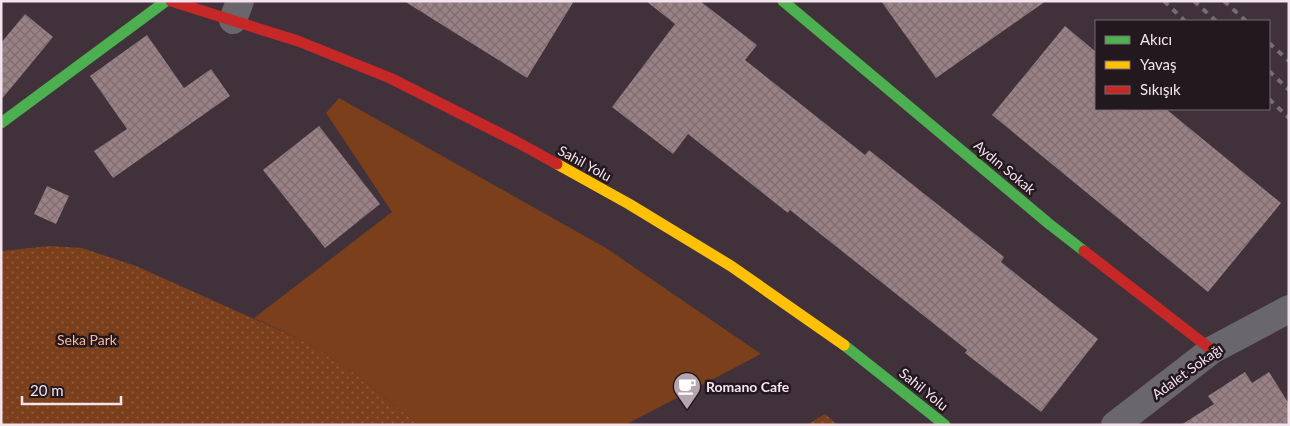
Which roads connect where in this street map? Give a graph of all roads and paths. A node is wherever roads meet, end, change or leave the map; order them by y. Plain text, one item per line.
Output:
1 (166, 1) edge
2 (171, 1) edge
3 (783, 1) edge
4 (236, 11) edge
5 (1, 123) edge
6 (1289, 310) edge
7 (1212, 350) junction
8 (945, 425) edge
9 (1115, 425) edge

1 - 5 main road
2 - 4 main road, Sahil Yolu
3 - 7 main road, Aydın Sokak
4 - 8 main road, Sahil Yolu
6 - 7 street, Adalet Sokağı
7 - 9 street, Adalet Sokağı

